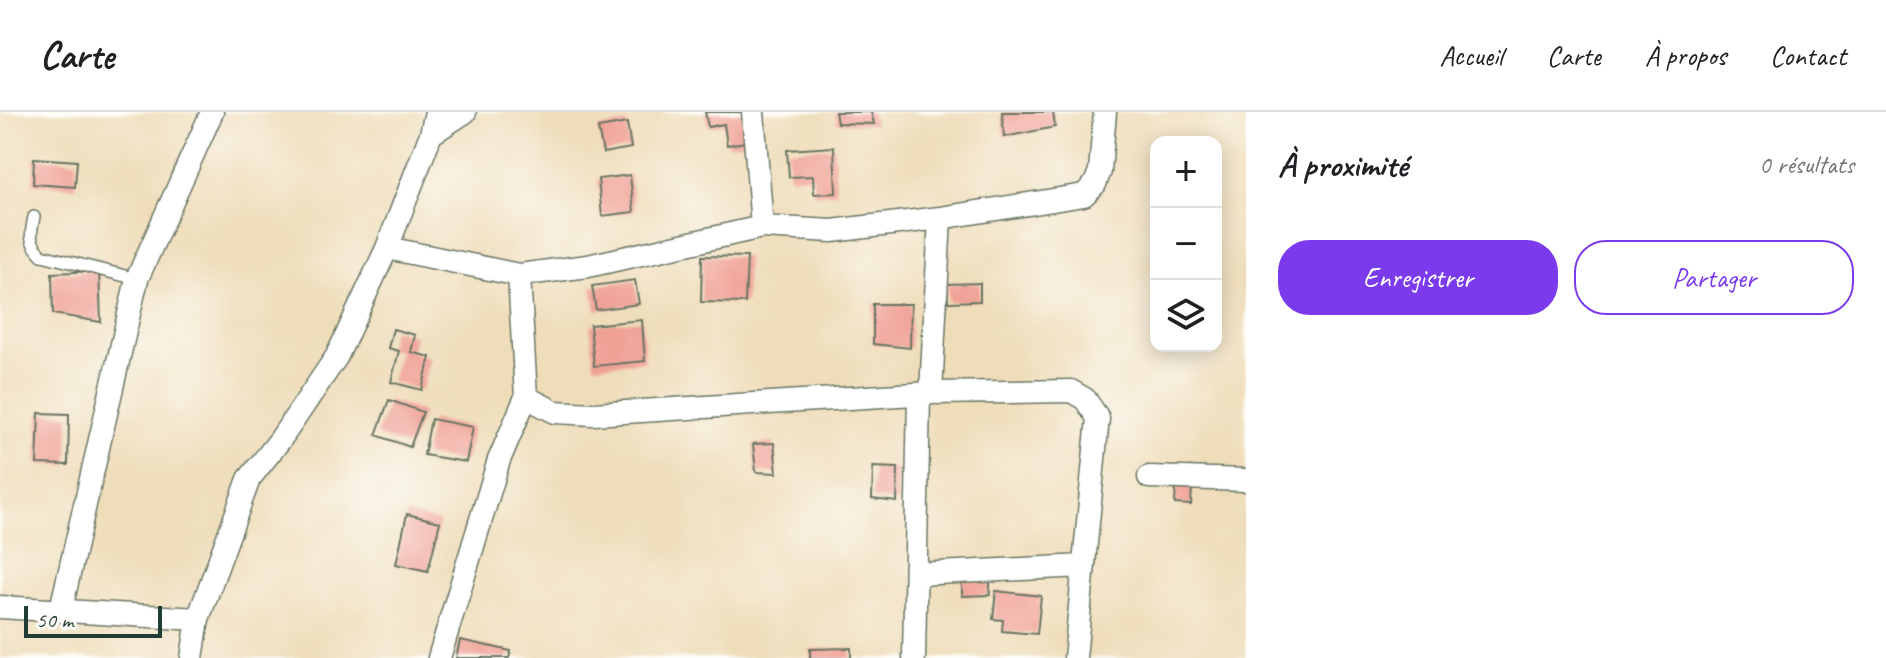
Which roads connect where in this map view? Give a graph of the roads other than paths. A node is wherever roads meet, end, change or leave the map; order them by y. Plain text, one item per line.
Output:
1 (212, 112) edge
2 (465, 112) edge
3 (753, 112) edge
4 (1105, 112) edge
5 (434, 123) edge
6 (34, 217) dead end
7 (940, 218) junction
8 (762, 227) junction
9 (387, 248) junction
10 (519, 275) junction
11 (137, 279) junction
12 (925, 394) junction
13 (526, 397) junction
14 (1149, 477) dead end
15 (1246, 480) edge
16 (1084, 566) junction
17 (916, 574) junction
18 (0, 607) edge
19 (61, 609) junction
20 (198, 619) junction
21 (192, 658) edge
22 (439, 658) edge
23 (914, 658) edge
24 (1075, 658) edge

1 - 11 street
2 - 5 street
3 - 8 street
4 - 7 street
5 - 9 street
6 - 11 lane
7 - 8 street
7 - 12 street
8 - 10 street
9 - 10 street
9 - 20 street
10 - 13 street
11 - 19 street
12 - 13 street
12 - 16 street
12 - 17 street
13 - 22 street
14 - 15 street
16 - 17 street
16 - 24 street
17 - 23 street
18 - 19 street
19 - 20 street
20 - 21 street

